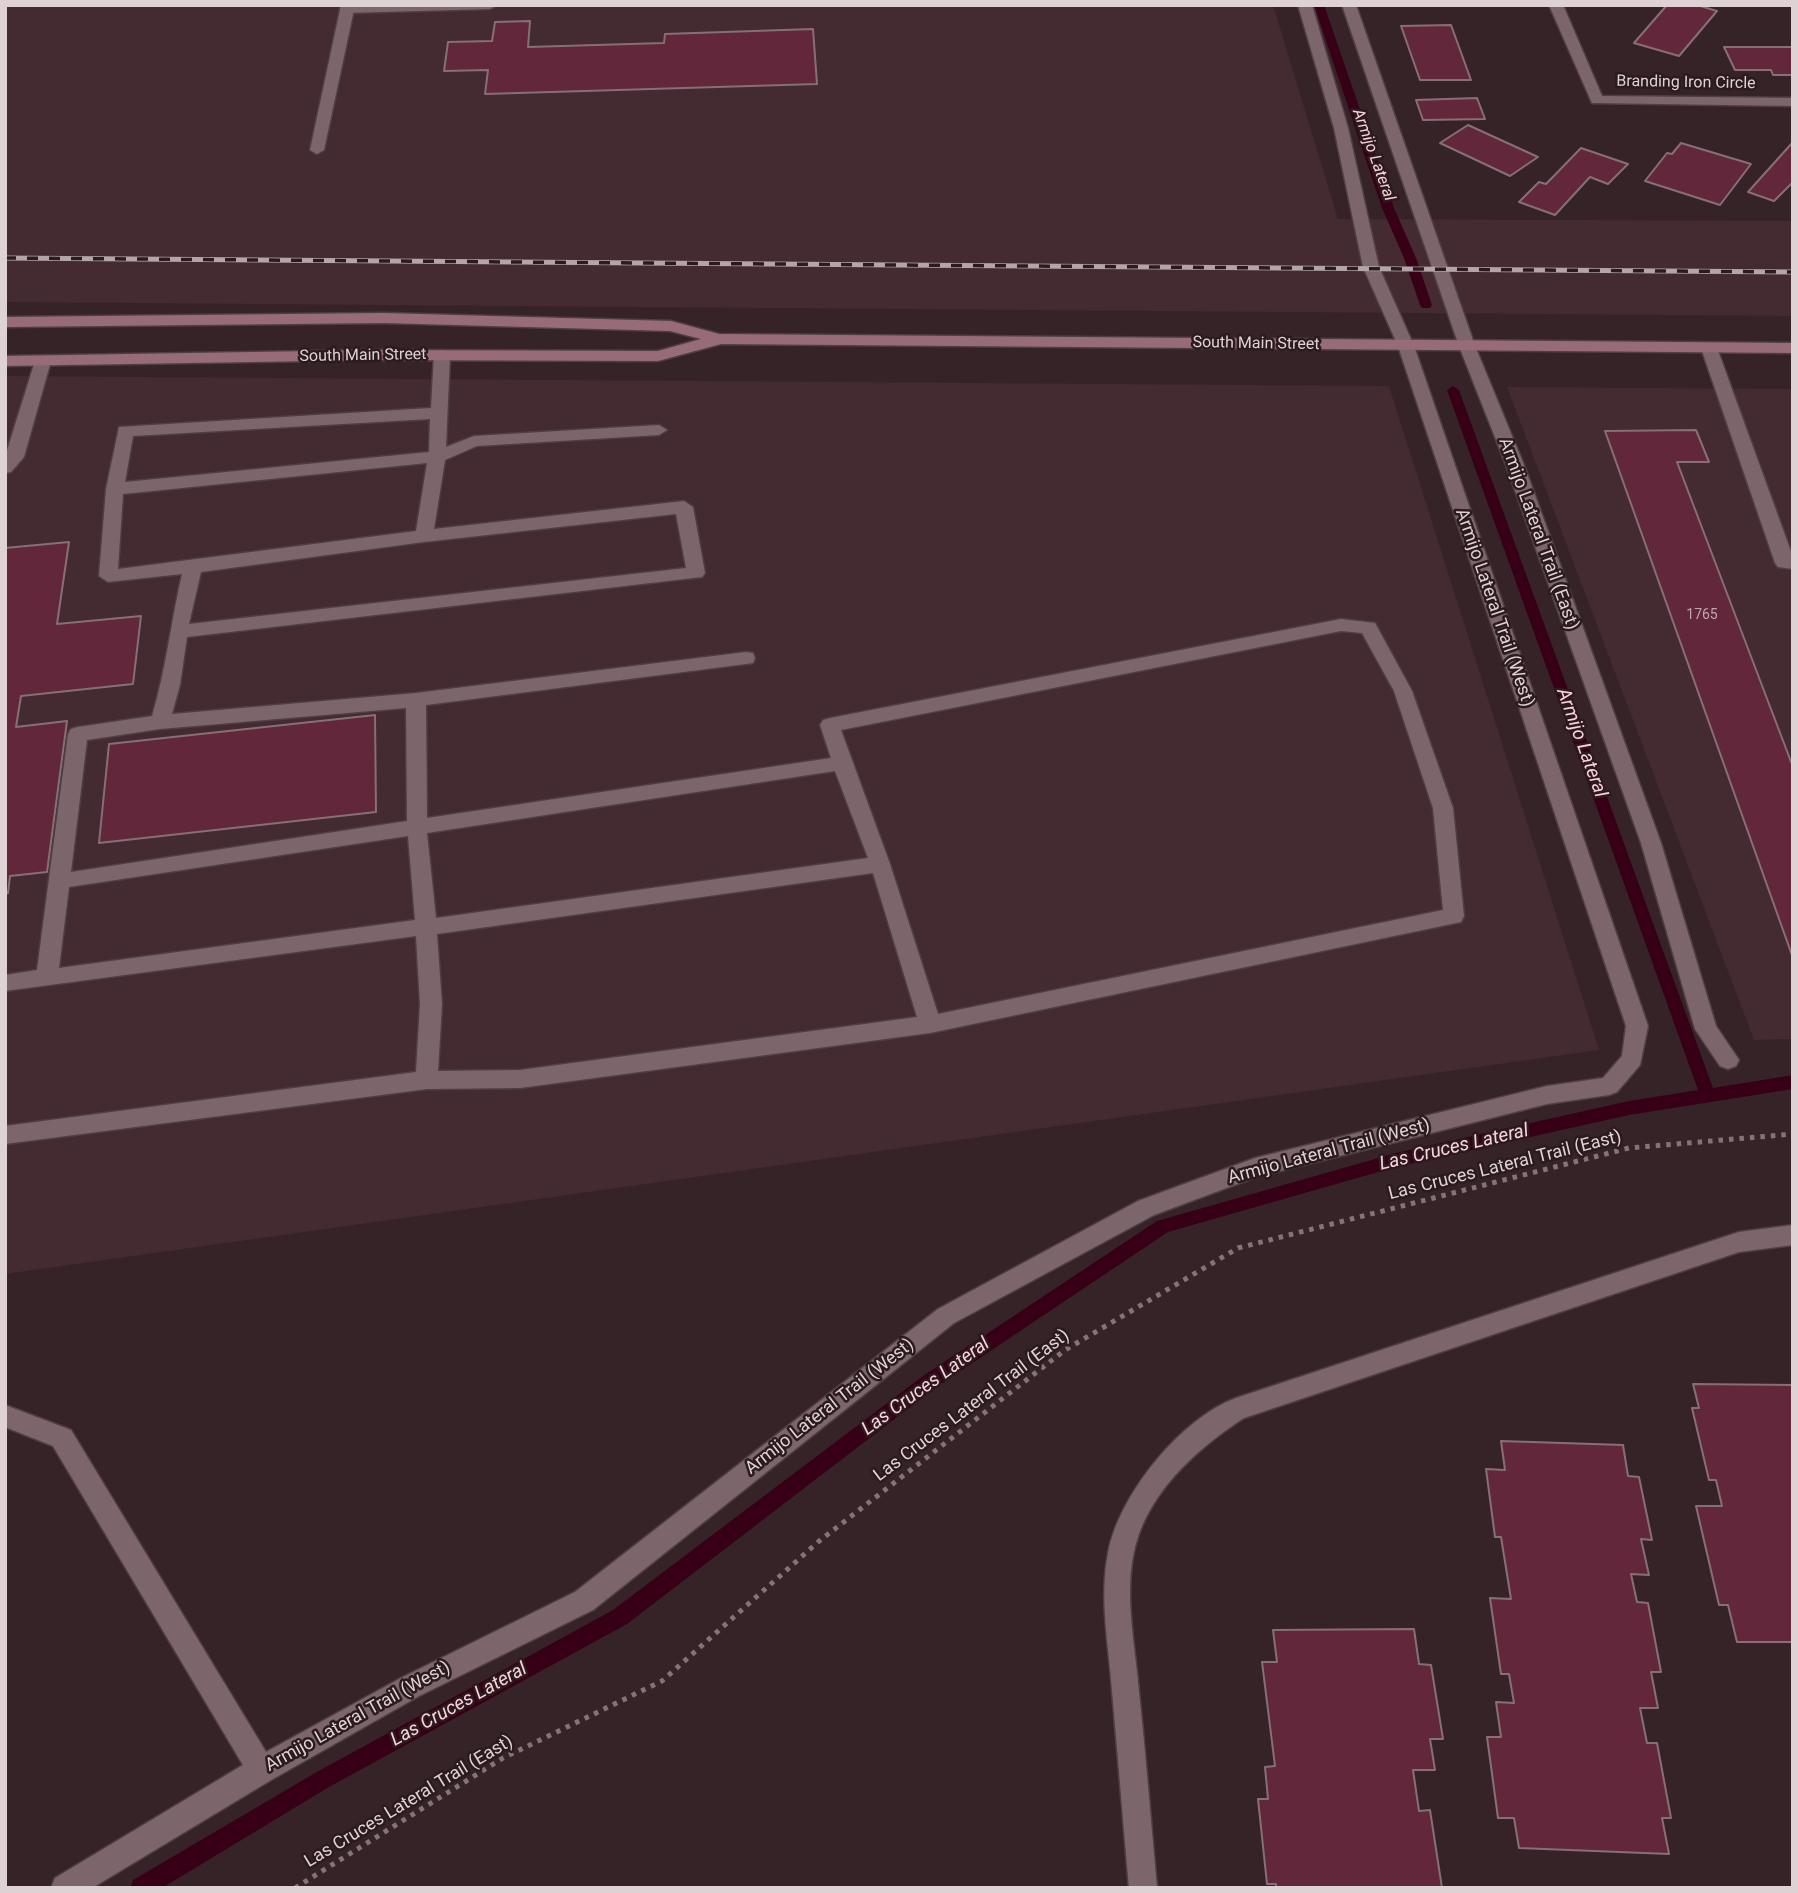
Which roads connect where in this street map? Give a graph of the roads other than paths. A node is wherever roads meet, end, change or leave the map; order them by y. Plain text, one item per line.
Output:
1 (490, 5) edge
2 (1305, 5) edge
3 (1349, 5) edge
4 (1556, 5) edge
5 (348, 7) edge
6 (1793, 102) edge
7 (317, 150) dead end
8 (5, 322) edge
9 (719, 339) junction
10 (1406, 346) junction
11 (1467, 346) junction
12 (1709, 348) junction
13 (1793, 348) edge
14 (442, 355) junction
15 (5, 361) edge
16 (43, 361) junction
17 (438, 413) junction
18 (659, 429) dead end
19 (437, 457) junction
20 (5, 468) edge
21 (115, 489) junction
22 (424, 536) junction
23 (1793, 563) edge
24 (193, 567) junction
25 (178, 632) junction
26 (746, 658) dead end
27 (416, 700) junction
28 (160, 722) junction
29 (842, 763) junction
30 (417, 829) junction
31 (880, 864) junction
32 (60, 881) junction
33 (426, 927) junction
34 (47, 977) junction
35 (5, 983) edge
36 (930, 1024) junction
37 (1728, 1060) dead end
38 (427, 1080) junction
39 (5, 1135) edge
40 (1793, 1235) edge
41 (5, 1416) edge
42 (261, 1770) junction
43 (65, 1888) edge
44 (1143, 1888) edge

1 - 5 street
2 - 10 street, Armijo Lateral Trail (West)
3 - 11 street, Armijo Lateral Trail (East)
4 - 6 street, Branding Iron Circle
5 - 7 street
8 - 9 main road, South Main Street
9 - 10 main road, South Main Street
9 - 14 main road, South Main Street
10 - 11 main road, South Main Street
10 - 42 street, Armijo Lateral Trail (West)
11 - 12 main road, South Main Street
11 - 37 street, Armijo Lateral Trail (East)
12 - 13 main road, South Main Street
12 - 23 street
14 - 16 main road, South Main Street
14 - 17 street
15 - 16 main road, South Main Street
16 - 20 street
17 - 19 street
17 - 21 street
18 - 19 street
19 - 21 street
19 - 22 street
21 - 24 street
22 - 24 street
22 - 25 street
24 - 25 street
25 - 28 street
26 - 27 street
27 - 28 street
27 - 30 street
28 - 32 street
29 - 30 street
29 - 31 street
29 - 36 street
30 - 32 street
30 - 33 street
31 - 33 street
31 - 36 street
32 - 34 street
33 - 34 street
33 - 38 street
34 - 35 street
36 - 38 street
38 - 39 street
40 - 44 street
41 - 42 street
42 - 43 street, Armijo Lateral Trail (West)

